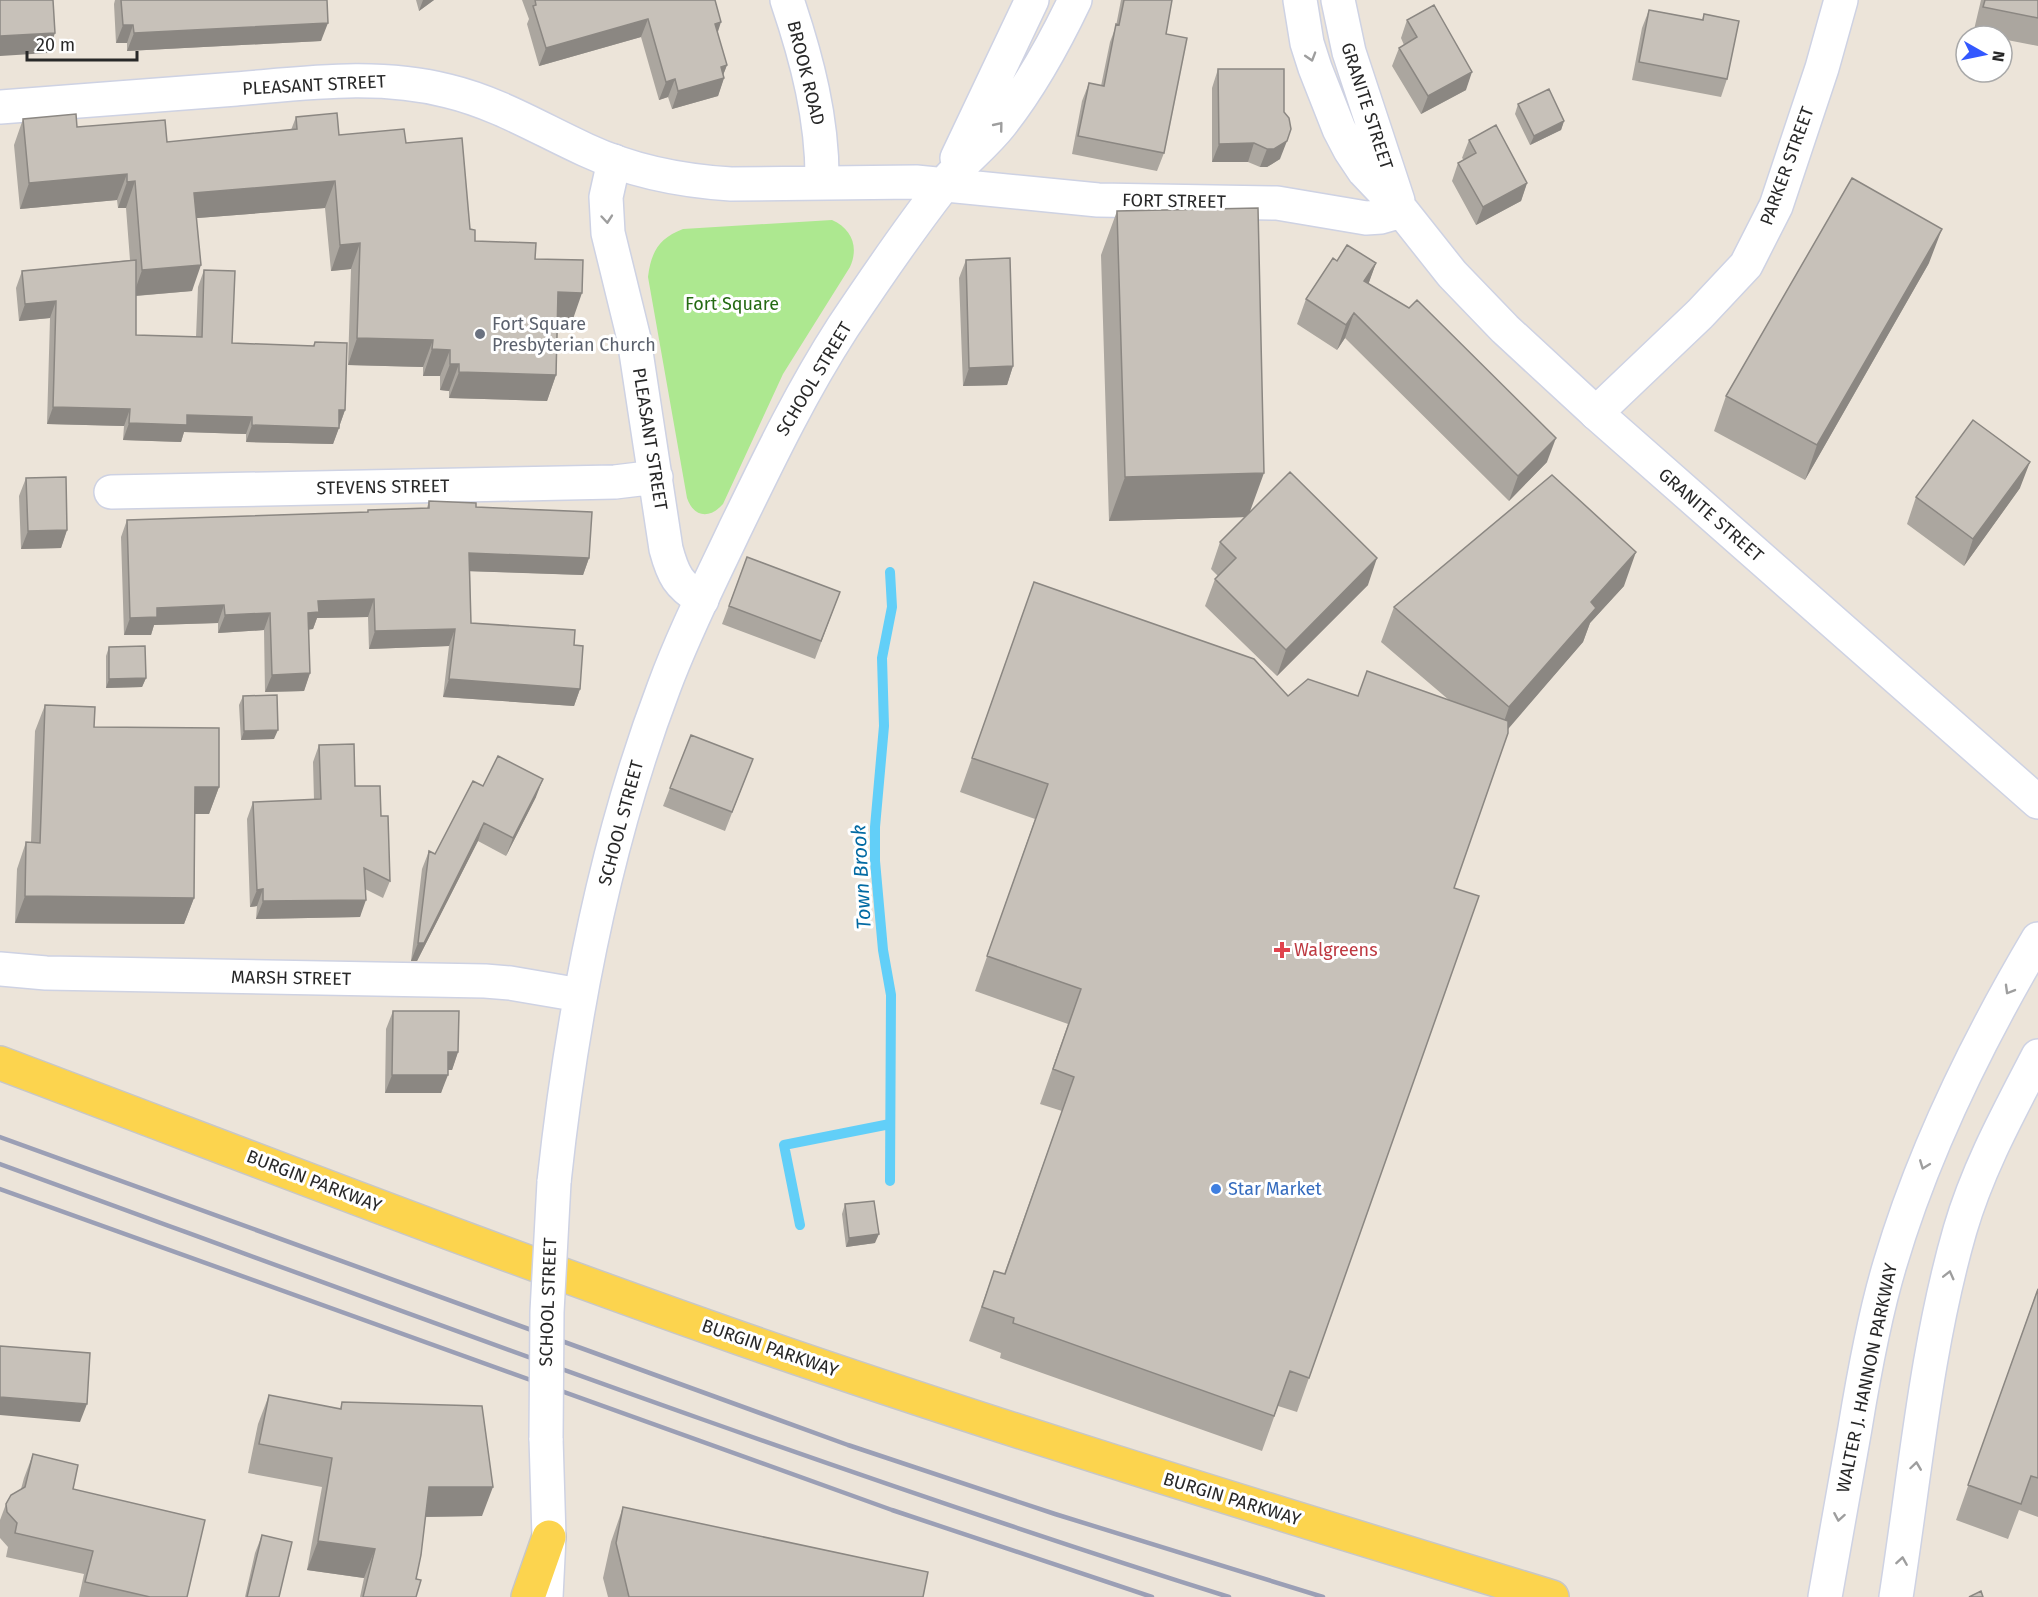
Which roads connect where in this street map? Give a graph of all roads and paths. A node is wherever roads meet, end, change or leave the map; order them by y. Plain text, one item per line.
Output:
1 (787, 0) edge
2 (1032, 0) edge
3 (1075, 0) edge
4 (1300, 0) edge
5 (1338, 0) edge
6 (1841, 0) edge
7 (0, 107) edge
8 (614, 161) junction
9 (822, 183) junction
10 (945, 183) junction
11 (1402, 211) junction
12 (1596, 413) junction
13 (656, 477) junction
14 (111, 492) dead end
15 (702, 600) junction
16 (2038, 802) edge
17 (2038, 939) edge
18 (0, 969) edge
19 (580, 995) junction
20 (2038, 1056) edge
21 (0, 1063) edge
22 (549, 1537) junction
23 (528, 1597) edge
24 (546, 1597) edge
25 (561, 1597) edge
26 (1552, 1597) edge
27 (1825, 1597) edge
28 (1896, 1597) edge

1 - 9 street, BROOK ROAD
2 - 10 street, SCHOOL STREET
10 -> 3 street, SCHOOL STREET
4 -> 11 street, GRANITE STREET
5 - 11 street, GRANITE STREET
6 - 12 street, PARKER STREET
7 - 8 street, PLEASANT STREET
8 - 9 street, PLEASANT STREET
8 -> 13 street, PLEASANT STREET
9 - 10 street, PLEASANT STREET
10 - 11 street, FORT STREET
10 - 15 street, SCHOOL STREET
11 - 12 street, GRANITE STREET
12 - 16 street, GRANITE STREET
13 - 14 street, STEVENS STREET
13 - 15 street, PLEASANT STREET
15 - 19 street, SCHOOL STREET
17 -> 27 street, WALTER J. HANNON PARKWAY
18 - 19 street, MARSH STREET
19 - 22 street, SCHOOL STREET, bridge
28 -> 20 street
21 - 26 main road, BURGIN PARKWAY
22 - 23 main road
22 - 24 street, SCHOOL STREET
22 - 25 street, SCHOOL STREET

